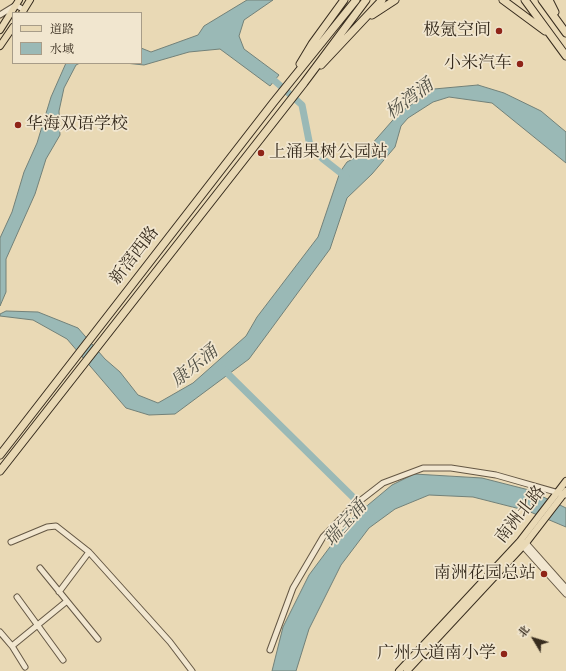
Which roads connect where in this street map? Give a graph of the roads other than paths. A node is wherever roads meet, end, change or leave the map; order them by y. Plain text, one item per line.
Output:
1 (30, 0) edge
2 (356, 0) edge
3 (366, 0) edge
4 (382, 0) edge
5 (387, 0) edge
6 (395, 0) edge
7 (503, 0) edge
8 (525, 0) edge
9 (542, 0) edge
10 (549, 0) edge
11 (341, 1) edge
12 (18, 2) edge
13 (23, 11) edge
14 (0, 15) edge
15 (12, 28) edge
16 (355, 29) junction
17 (0, 31) edge
18 (564, 31) edge
19 (552, 37) junction
20 (2, 39) edge
21 (0, 46) edge
22 (566, 56) edge
23 (294, 77) junction
24 (304, 83) junction
25 (0, 455) edge
26 (0, 471) edge
27 (566, 481) edge
28 (561, 495) edge
29 (11, 542) dead end
30 (523, 543) junction
31 (89, 552) junction
32 (40, 568) dead end
33 (566, 588) edge
34 (60, 592) junction
35 (566, 594) edge
36 (17, 597) dead end
37 (67, 601) junction
38 (37, 625) junction
39 (0, 632) edge
40 (98, 639) dead end
41 (12, 646) junction
42 (270, 650) dead end
43 (63, 660) dead end
44 (26, 667) dead end
45 (192, 671) edge
46 (399, 671) edge
47 (407, 671) edge

1 - 13 main road
2 - 23 highway
3 - 24 highway
4 - 16 highway
5 - 16 highway
6 - 16 highway
7 - 19 highway
8 - 19 highway
9 - 18 highway
10 - 18 highway
11 - 23 highway
12 - 13 street
12 - 14 street
12 - 17 main road
15 - 20 main road
16 - 24 highway
17 - 20 street
19 - 22 highway
20 - 21 main road
23 - 25 highway, 新滘西路
24 - 26 highway, 新滘西路
27 - 28 main road, 南洲北路
28 - 30 main road, 南洲北路
28 - 42 street
29 - 31 street
30 - 33 street
30 - 35 street
30 - 46 main road, 南洲北路
30 - 47 main road, 南洲北路
31 - 34 street
31 - 45 street
32 - 34 street
34 - 37 street
36 - 38 street
37 - 38 street
37 - 40 street
38 - 41 street
38 - 43 street
39 - 41 street
41 - 44 street

